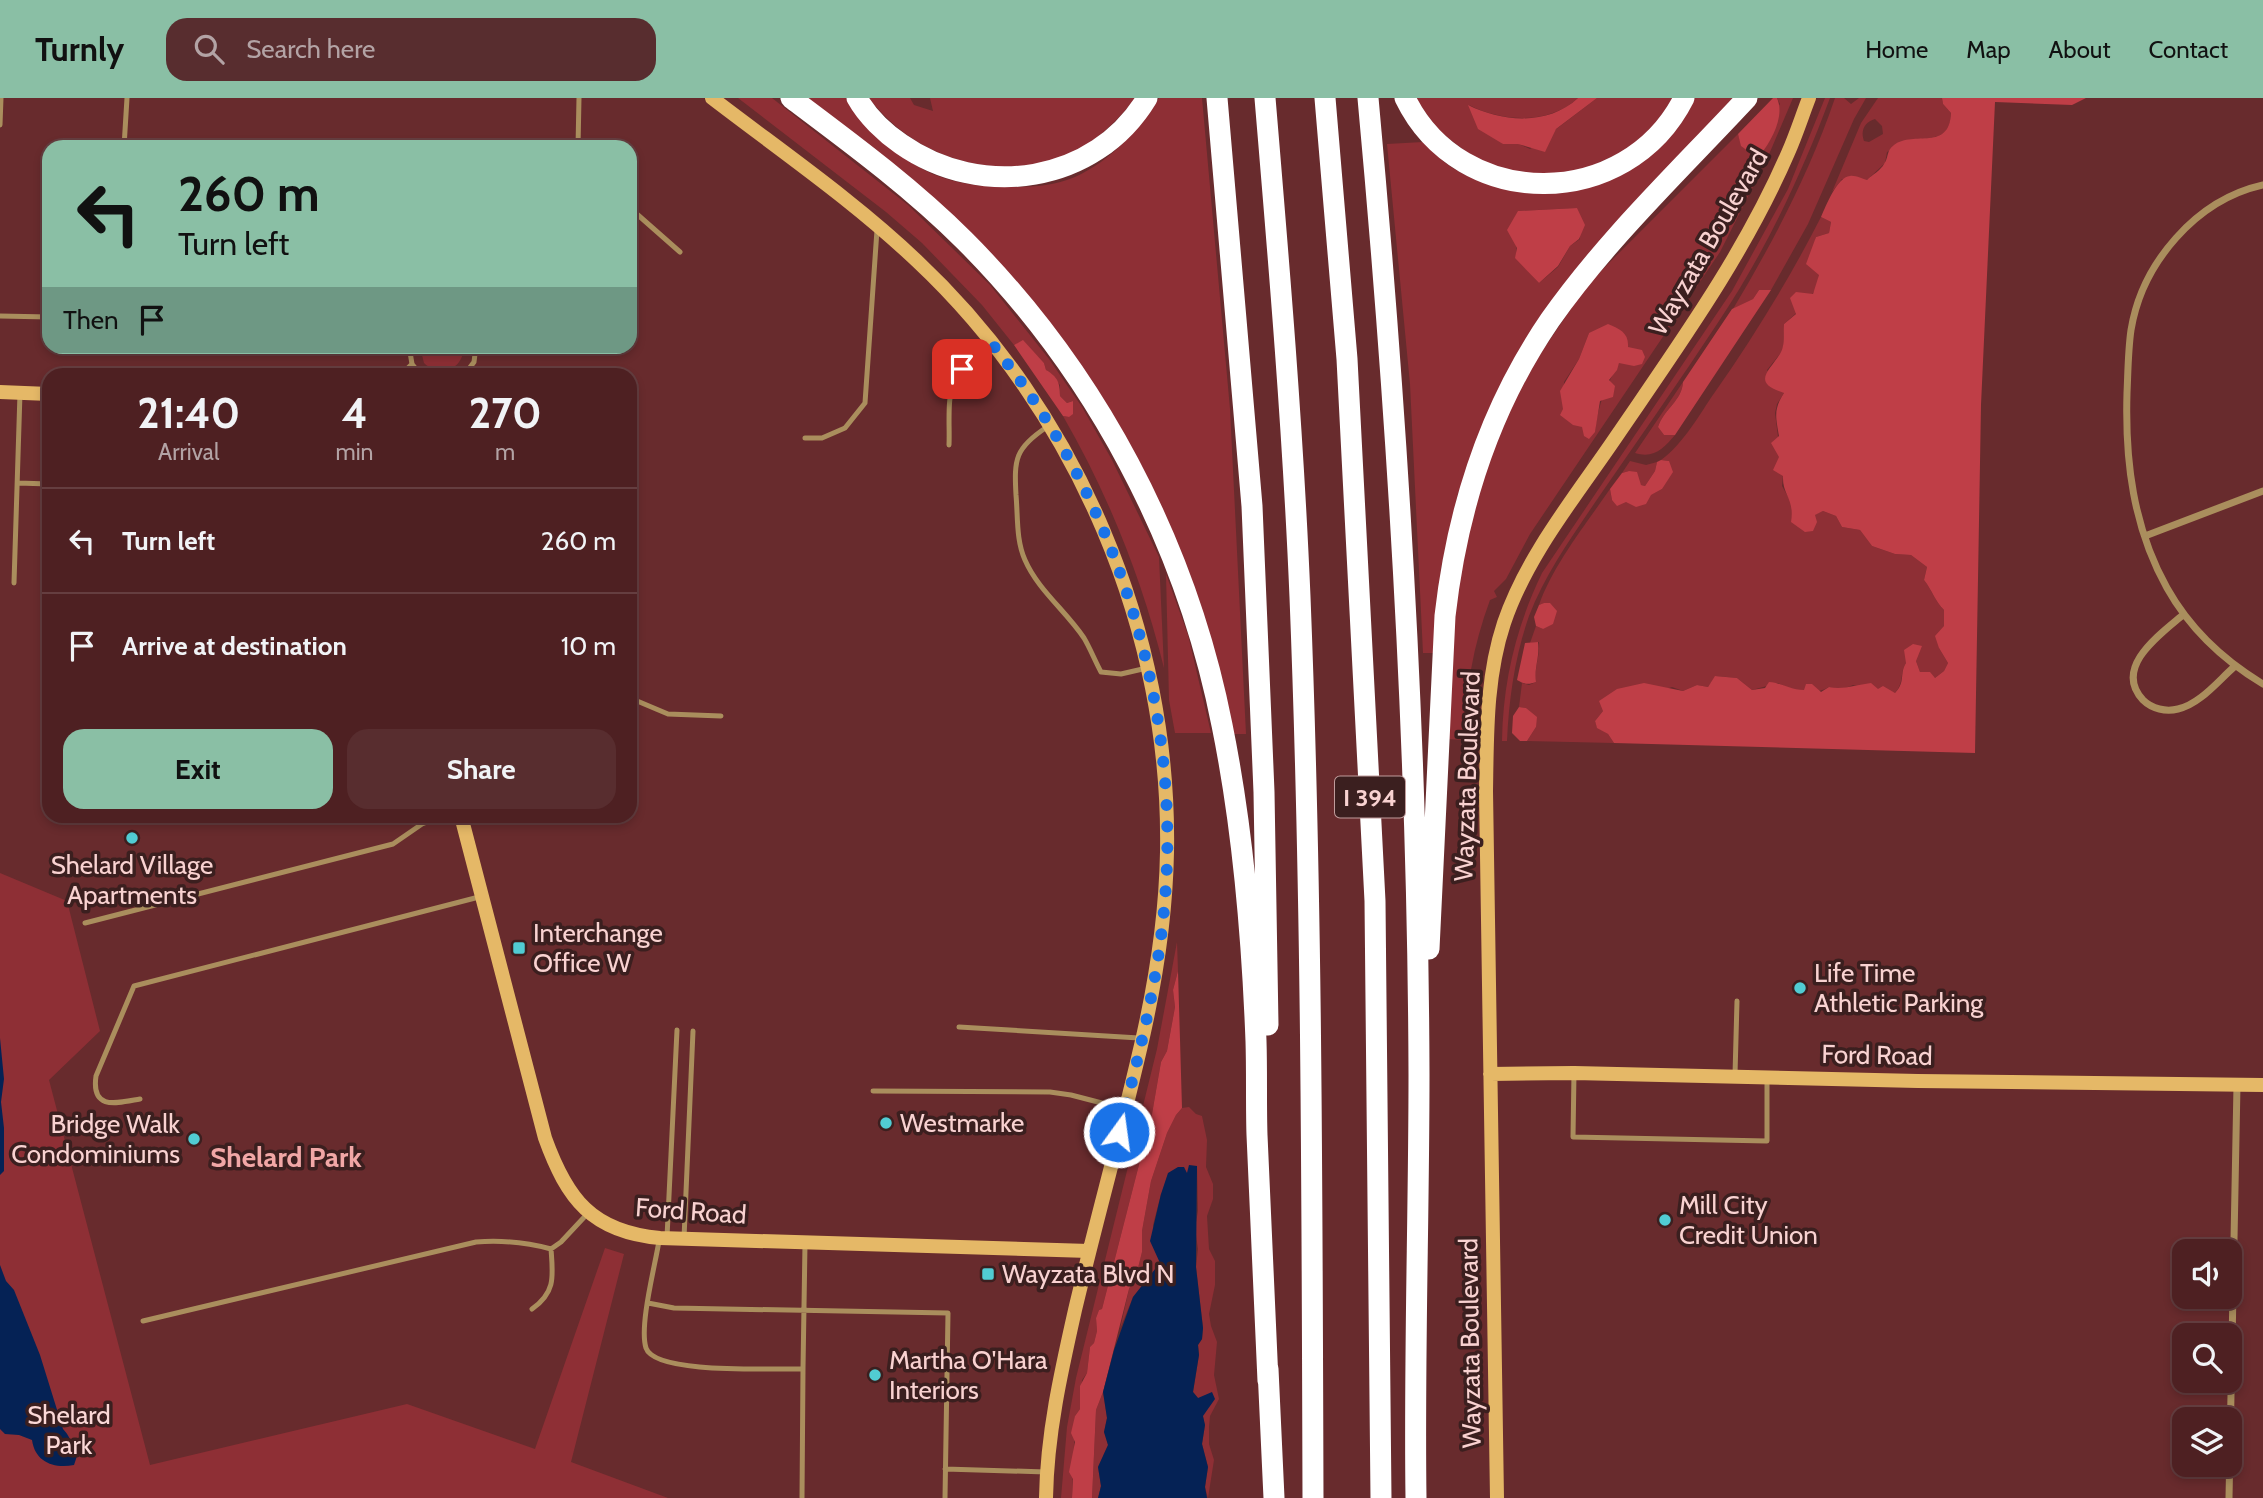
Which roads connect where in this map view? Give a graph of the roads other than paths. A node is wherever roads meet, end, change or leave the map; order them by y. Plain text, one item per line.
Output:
1 (1, 98) edge
2 (127, 98) edge
3 (579, 98) edge
4 (712, 98) edge
5 (792, 98) edge
6 (857, 98) edge
7 (1147, 98) edge
8 (1217, 98) edge
9 (1265, 98) edge
10 (1325, 98) edge
11 (1368, 98) edge
12 (1405, 98) edge
13 (1684, 98) edge
14 (1747, 98) edge
15 (1809, 98) edge
16 (0, 125) edge
17 (124, 140) edge
18 (578, 140) edge
19 (2263, 185) edge
20 (637, 214) edge
21 (878, 227) junction
22 (680, 252) dead end
23 (0, 316) edge
24 (42, 317) edge
25 (992, 344) junction
26 (410, 354) edge
27 (412, 364) junction
28 (408, 368) edge
29 (415, 368) edge
30 (0, 392) edge
31 (20, 393) junction
32 (42, 394) edge
33 (1049, 425) junction
34 (805, 438) dead end
35 (948, 445) dead end
36 (18, 483) junction
37 (42, 484) edge
38 (2263, 491) edge
39 (2145, 536) junction
40 (14, 583) dead end
41 (2185, 614) junction
42 (2234, 667) junction
43 (1148, 668) junction
44 (2263, 684) edge
45 (637, 701) edge
46 (721, 716) dead end
47 (424, 823) edge
48 (463, 823) edge
49 (482, 896) junction
50 (85, 923) dead end
51 (1737, 1001) dead end
52 (959, 1027) dead end
53 (677, 1030) dead end
54 (693, 1031) dead end
55 (1143, 1038) junction
56 (1574, 1073) junction
57 (1490, 1074) junction
58 (1419, 1076) junction
59 (1734, 1076) junction
60 (1767, 1077) junction
61 (2238, 1084) junction
62 (2263, 1085) edge
63 (873, 1091) dead end
64 (140, 1098) dead end
65 (1125, 1109) junction
66 (589, 1212) junction
67 (664, 1238) junction
68 (684, 1238) junction
69 (806, 1242) junction
70 (551, 1249) junction
71 (1089, 1251) junction
72 (648, 1303) junction
73 (532, 1309) dead end
74 (804, 1311) junction
75 (143, 1321) dead end
76 (803, 1369) junction
77 (1268, 1381) junction
78 (945, 1469) junction
79 (1046, 1472) junction
80 (802, 1498) edge
81 (944, 1498) edge
82 (1046, 1498) edge
83 (1274, 1498) edge
84 (1313, 1498) edge
85 (1381, 1498) edge
86 (1416, 1498) edge
87 (1497, 1498) edge
88 (2229, 1498) edge

1 - 16 lane
2 - 17 lane
3 - 18 lane
4 - 21 street
5 - 77 highway
6 - 7 highway
8 - 77 highway
9 - 84 highway, I 394
10 - 85 highway, I 394
11 - 58 highway
12 - 13 highway
14 - 58 highway
15 - 57 street, Wayzata Boulevard
19 - 39 street
20 - 22 lane
21 - 25 street
21 - 34 lane
23 - 24 lane
25 - 33 street
25 - 35 lane
26 - 27 lane
27 - 28 lane
27 - 29 lane
30 - 31 street
31 - 32 street
31 - 36 lane
33 - 43 street
33 - 43 lane
36 - 37 lane
36 - 40 lane
38 - 39 street
39 - 41 street
41 - 42 street
41 - 42 street
42 - 44 street
43 - 55 street
45 - 46 lane
47 - 50 lane
48 - 49 street, Ford Road
49 - 64 lane
49 - 66 street, Ford Road
51 - 59 lane
52 - 55 lane
53 - 67 lane
54 - 68 lane
55 - 65 street
56 - 57 street, Ford Road
56 - 59 street, Ford Road
56 - 60 lane
57 - 87 street, Wayzata Boulevard
58 - 86 highway
59 - 60 street, Ford Road
60 - 61 street, Ford Road
61 - 62 street, Ford Road
61 - 88 street
63 - 65 lane
65 - 71 street
66 - 67 street, Ford Road
66 - 70 lane
67 - 68 street, Ford Road
67 - 72 lane
68 - 69 street, Ford Road
69 - 71 street, Ford Road
69 - 74 lane
70 - 73 lane
70 - 75 lane
71 - 79 street
72 - 74 lane
72 - 76 lane
74 - 76 lane
74 - 78 lane
76 - 80 lane
77 - 83 highway
78 - 79 lane
78 - 81 lane
79 - 82 street

